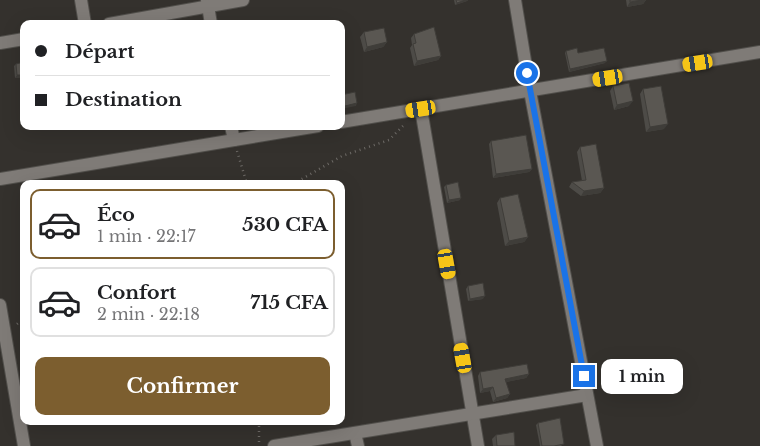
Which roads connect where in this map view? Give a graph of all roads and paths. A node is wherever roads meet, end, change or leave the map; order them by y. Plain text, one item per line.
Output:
1 (81, 0) edge
2 (243, 0) edge
3 (515, 0) edge
4 (207, 3) edge
5 (85, 20) edge
6 (128, 20) edge
7 (210, 20) edge
8 (20, 40) edge
9 (0, 43) edge
10 (760, 52) edge
11 (530, 91) junction
12 (421, 109) junction
13 (345, 121) edge
14 (232, 130) edge
15 (294, 130) edge
16 (234, 140) junction
17 (0, 179) edge
18 (246, 180) edge
19 (300, 180) edge
20 (0, 306) edge
21 (2, 335) edge
22 (587, 395) junction
23 (472, 414) junction
24 (259, 425) edge
25 (356, 433) junction
26 (24, 446) edge
27 (259, 446) edge
28 (274, 446) edge
29 (358, 446) edge
30 (478, 446) edge
31 (597, 446) edge

1 - 5 street
2 - 4 street
3 - 11 street
4 - 6 street
4 - 7 street
8 - 9 street
10 - 11 street
11 - 12 street
11 - 22 street
12 - 13 street
12 - 19 path
12 - 23 street
14 - 16 street
15 - 16 street
16 - 17 street
16 - 18 path
20 - 21 street
21 - 26 street
22 - 23 street
22 - 31 street
23 - 25 street
23 - 30 street
24 - 27 path
25 - 28 street
25 - 29 street

